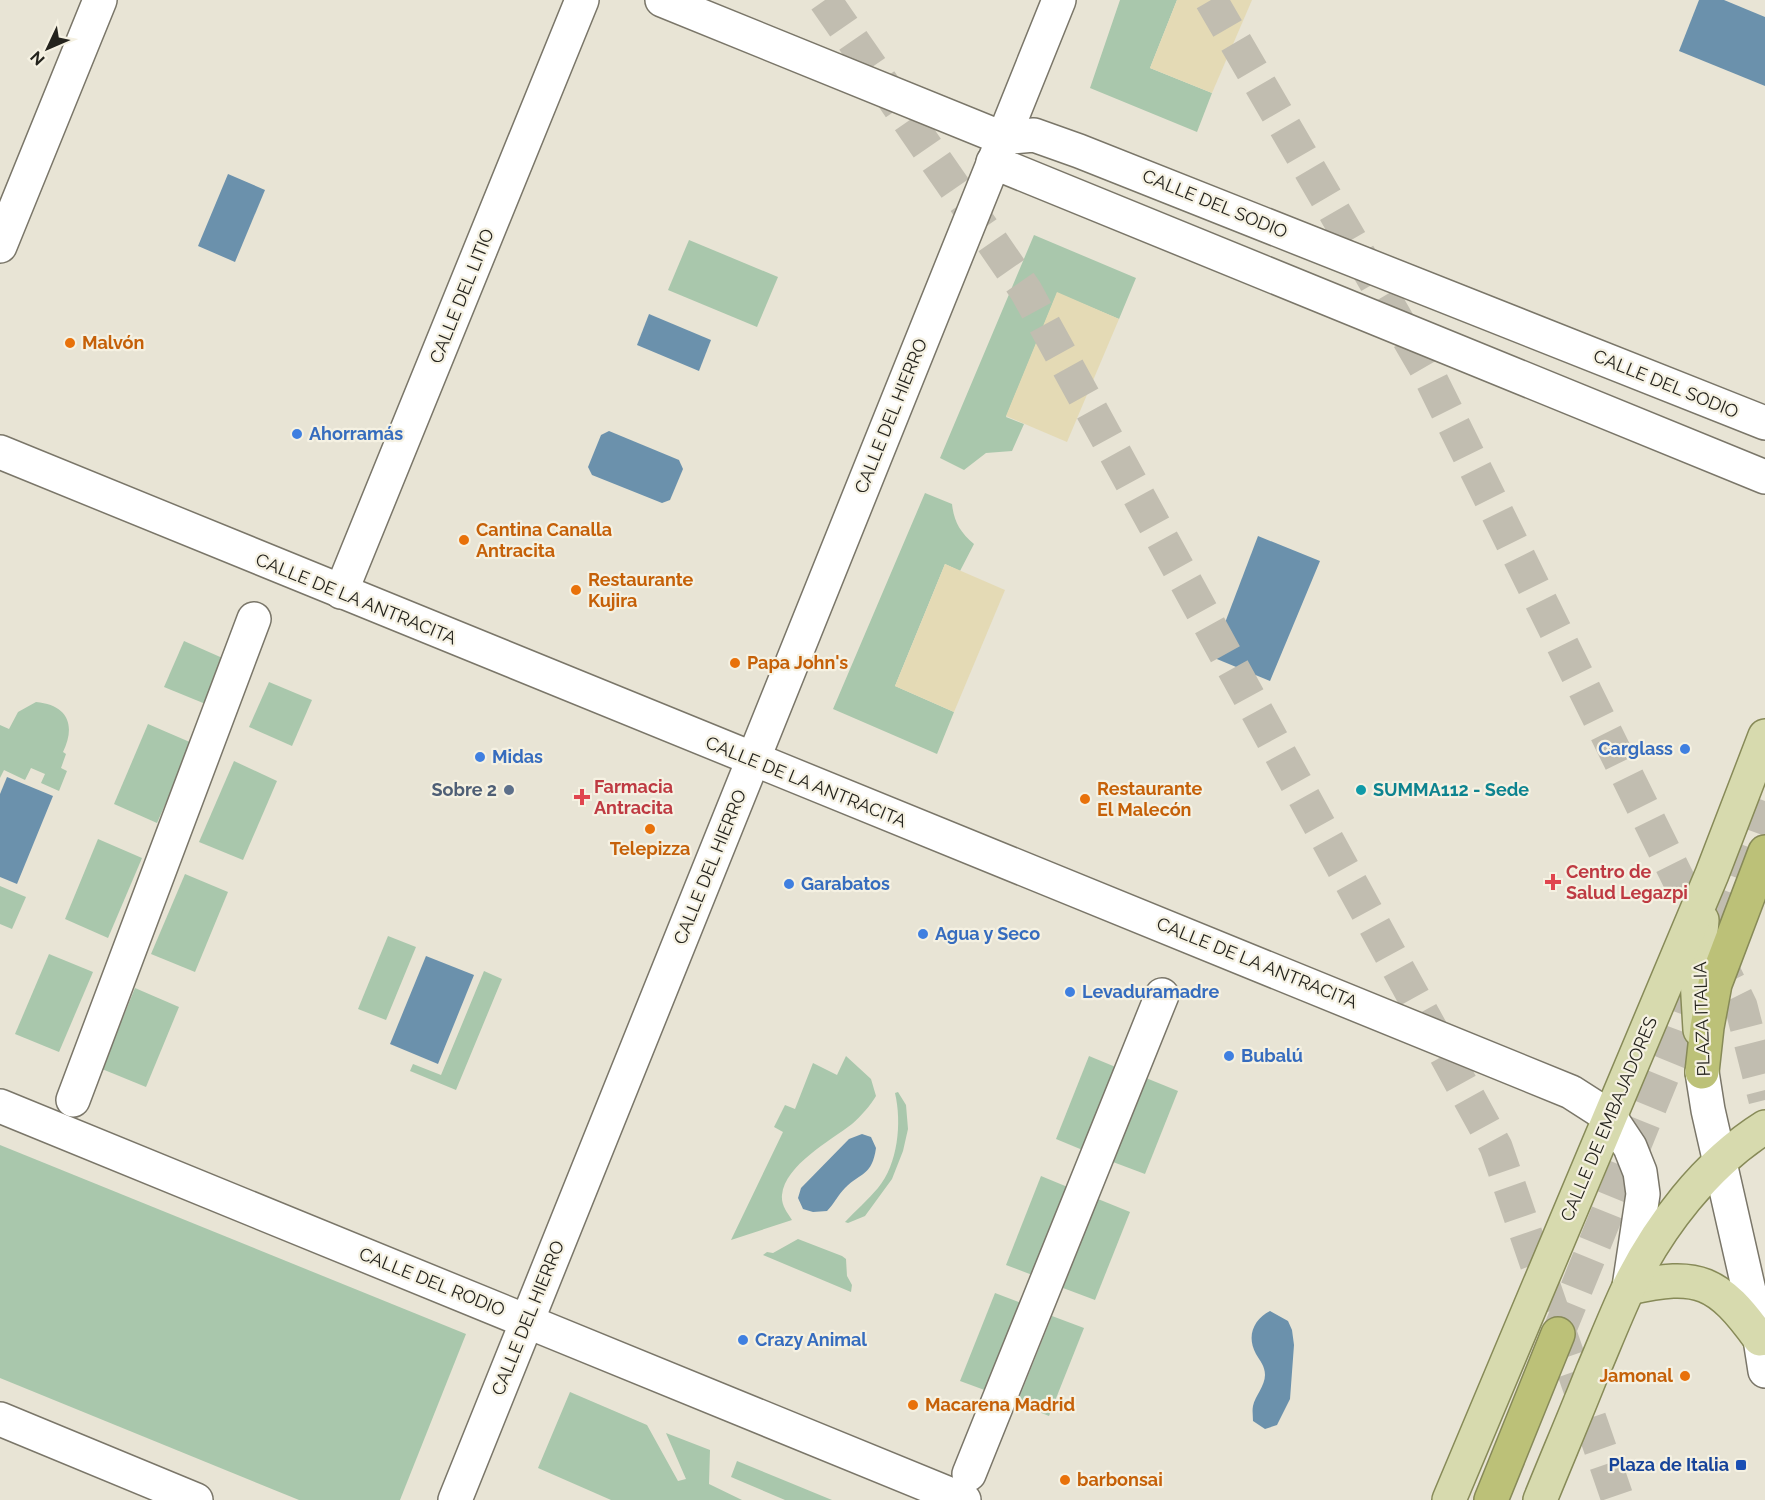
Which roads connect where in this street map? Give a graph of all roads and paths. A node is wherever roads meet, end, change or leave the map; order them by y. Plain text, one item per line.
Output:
1 (100, 0) edge
2 (582, 0) edge
3 (662, 0) edge
4 (1059, 0) edge
5 (998, 150) junction
6 (0, 246) edge
7 (1765, 423) edge
8 (0, 452) edge
9 (1765, 477) edge
10 (341, 592) junction
11 (254, 619) dead end
12 (1765, 736) edge
13 (753, 760) junction
14 (1765, 852) edge
15 (1712, 874) junction
16 (1162, 995) dead end
17 (1702, 1072) junction
18 (73, 1100) dead end
19 (0, 1106) edge
20 (1610, 1117) junction
21 (1765, 1127) edge
22 (1720, 1162) junction
23 (1629, 1288) junction
24 (527, 1321) junction
25 (1558, 1334) tunnel mouth
26 (1762, 1355) edge
27 (0, 1419) edge
28 (966, 1487) edge
29 (151, 1491) edge
30 (196, 1500) edge
31 (455, 1500) edge
32 (1449, 1500) edge
33 (1491, 1500) edge
34 (1540, 1500) edge

1 - 6 street
2 - 10 street, CALLE DEL LITIO
3 - 5 street, CALLE DEL SODIO
4 - 5 street, CALLE DEL HIERRO
5 - 7 street, CALLE DEL SODIO
5 - 9 street, CALLE DEL SODIO
5 - 13 street, CALLE DEL HIERRO
8 - 10 street, CALLE DE LA ANTRACITA
10 - 13 street, CALLE DE LA ANTRACITA
11 - 18 street
12 - 15 main road, CALLE DE EMBAJADORES
13 - 20 street, CALLE DE LA ANTRACITA
13 - 24 street, CALLE DEL HIERRO
14 - 17 highway
15 - 17 main road, PLAZA ITALIA
15 - 20 main road, CALLE DE EMBAJADORES
16 - 28 street
17 - 22 street, PLAZA ITALIA
19 - 24 street, CALLE DEL RODIO
20 - 23 street
20 - 32 main road, CALLE DE EMBAJADORES
21 - 22 main road
22 - 23 main road
22 - 26 street, PLAZA ITALIA
23 - 26 main road
23 - 34 main road
24 - 28 street, CALLE DEL RODIO
24 - 31 street, CALLE DEL HIERRO
25 - 33 highway
27 - 29 street
29 - 30 street

